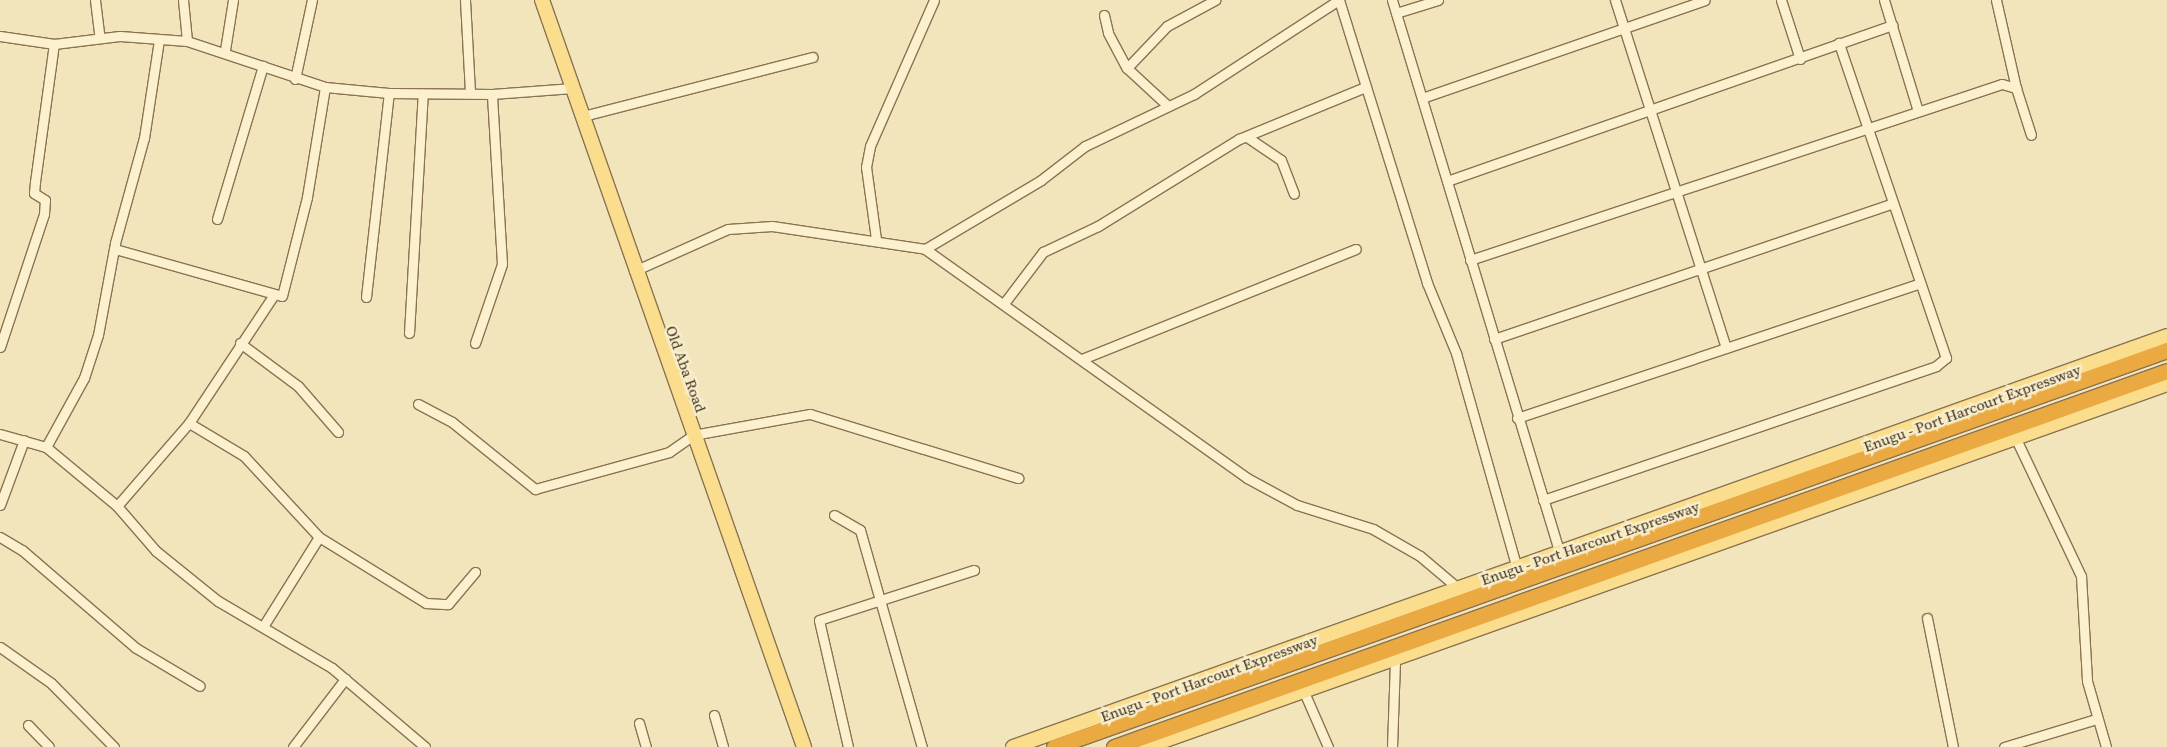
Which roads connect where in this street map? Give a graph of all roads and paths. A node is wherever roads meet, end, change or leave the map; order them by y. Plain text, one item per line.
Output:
1 (95, 0) edge
2 (183, 0) edge
3 (233, 0) edge
4 (312, 0) edge
5 (465, 0) edge
6 (542, 0) edge
7 (934, 0) edge
8 (1215, 0) edge
9 (1339, 0) edge
10 (1392, 0) edge
11 (1438, 0) edge
12 (1615, 0) edge
13 (1706, 0) edge
14 (1781, 0) edge
15 (1884, 0) edge
16 (1996, 0) edge
17 (1396, 13) junction
18 (1104, 15) dead end
19 (1892, 25) junction
20 (1622, 29) junction
21 (0, 36) edge
22 (100, 38) junction
23 (159, 40) junction
24 (187, 41) junction
25 (1839, 43) junction
26 (54, 44) junction
27 (225, 50) junction
28 (813, 57) dead end
29 (1800, 59) junction
30 (263, 66) junction
31 (1128, 68) junction
32 (295, 79) junction
33 (325, 87) junction
34 (573, 88) junction
35 (1363, 88) junction
36 (2016, 88) junction
37 (389, 93) junction
38 (423, 93) junction
39 (470, 93) junction
40 (492, 94) junction
41 (1422, 98) junction
42 (1168, 106) junction
43 (1918, 111) junction
44 (1648, 112) junction
45 (583, 116) junction
46 (1865, 128) junction
47 (2031, 135) dead end
48 (1247, 137) junction
49 (1447, 180) junction
50 (1675, 191) junction
51 (1294, 194) dead end
52 (1892, 204) junction
53 (217, 219) dead end
54 (876, 239) junction
55 (114, 249) junction
56 (925, 249) junction
57 (1356, 249) dead end
58 (1470, 260) junction
59 (1699, 269) junction
60 (634, 271) junction
61 (1920, 284) junction
62 (273, 296) junction
63 (366, 298) dead end
64 (1005, 302) junction
65 (409, 333) dead end
66 (2167, 336) edge
67 (1494, 339) junction
68 (240, 344) junction
69 (475, 344) dead end
70 (0, 347) edge
71 (1726, 348) junction
72 (2167, 350) edge
73 (1082, 359) junction
74 (2167, 371) edge
75 (2167, 384) edge
76 (418, 404) dead end
77 (1517, 418) junction
78 (189, 423) junction
79 (338, 432) dead end
80 (0, 434) edge
81 (693, 435) junction
82 (2016, 439) junction
83 (24, 440) junction
84 (46, 447) junction
85 (1018, 478) dead end
86 (1787, 485) junction
87 (1543, 500) junction
88 (0, 505) edge
89 (1794, 505) junction
90 (117, 506) junction
91 (834, 515) dead end
92 (0, 537) edge
93 (319, 537) junction
94 (1560, 554) junction
95 (1517, 568) junction
96 (974, 570) dead end
97 (474, 572) dead end
98 (1459, 589) junction
99 (880, 599) junction
100 (1927, 618) dead end
101 (264, 624) junction
102 (0, 647) edge
103 (1395, 659) junction
104 (346, 679) junction
105 (200, 686) dead end
106 (1304, 692) junction
107 (714, 715) dead end
108 (2096, 719) junction
109 (639, 723) dead end
110 (28, 725) dead end
111 (1154, 746) edge
112 (49, 747) edge
113 (114, 747) edge
114 (293, 747) edge
115 (425, 747) edge
116 (646, 747) edge
117 (723, 747) edge
118 (804, 747) edge
119 (848, 747) edge
120 (922, 747) edge
121 (1013, 747) edge
122 (1054, 747) edge
123 (1114, 747) edge
124 (1328, 747) edge
125 (1392, 747) edge
126 (1953, 747) edge
127 (2004, 747) edge
128 (2106, 747) edge

1 - 22 street
2 - 24 street
3 - 27 street
4 - 32 street
5 - 39 street
6 - 34 main road, Old Aba Road
7 - 54 street
8 - 31 street
9 - 35 street
9 - 42 street
10 - 17 street
11 - 17 street
12 - 20 street
13 - 20 street
14 - 29 street
15 - 19 street
16 - 36 street
17 - 41 street
18 - 31 street
19 - 25 street
19 - 43 street
20 - 41 street
20 - 44 street
21 - 26 street
22 - 23 street
22 - 26 street
23 - 24 street
23 - 55 street
24 - 27 street
25 - 29 street
25 - 46 street
26 - 70 street
27 - 30 street
28 - 45 street
29 - 44 street
30 - 32 street
30 - 53 street
31 - 42 street
32 - 33 street
33 - 37 street
33 - 62 street
34 - 40 street
34 - 45 main road, Old Aba Road
35 - 48 street
35 - 95 street
36 - 43 street
36 - 47 street
37 - 38 street
37 - 63 street
38 - 39 street
38 - 65 street
39 - 40 street
40 - 69 street
41 - 49 street
42 - 56 street
43 - 46 street
44 - 49 street
44 - 50 street
45 - 60 main road, Old Aba Road
46 - 50 street
46 - 52 street
48 - 51 street
48 - 64 street
49 - 58 street
50 - 58 street
50 - 59 street
52 - 59 street
52 - 61 street
54 - 56 street
54 - 60 street
55 - 62 street
55 - 84 street
56 - 64 street
57 - 73 street
58 - 67 street
59 - 67 street
59 - 71 street
60 - 81 main road, Old Aba Road
61 - 71 street
61 - 87 street
62 - 68 street
64 - 73 street
66 - 94 main road, Enugu - Port Harcourt Expressway
67 - 77 street
68 - 78 street
68 - 79 street
71 - 77 street
72 - 86 highway, Enugu - Port Harcourt Expressway
73 - 98 street
74 - 89 highway, Enugu - Port Harcourt Expressway
75 - 82 main road
76 - 81 street
77 - 87 street
78 - 90 street
78 - 93 street
80 - 83 street
81 - 85 street
81 - 118 main road, Old Aba Road
82 - 103 main road
82 - 108 street
83 - 84 street
83 - 88 street
84 - 90 street
86 - 89 highway
86 - 122 highway, Enugu - Port Harcourt Expressway
87 - 94 street
89 - 123 highway, Enugu - Port Harcourt Expressway
90 - 101 street
91 - 99 street
92 - 105 street
93 - 97 street
93 - 101 street
94 - 95 main road, Enugu - Port Harcourt Expressway
95 - 98 main road, Enugu - Port Harcourt Expressway
96 - 99 street
98 - 121 main road, Enugu - Port Harcourt Expressway
99 - 119 street
99 - 120 street
100 - 126 street
101 - 104 street
102 - 113 street
103 - 106 main road
103 - 125 street
104 - 114 street
104 - 115 street
106 - 111 main road
106 - 124 street
107 - 117 street
108 - 127 street
108 - 128 street
109 - 116 street
110 - 112 street

